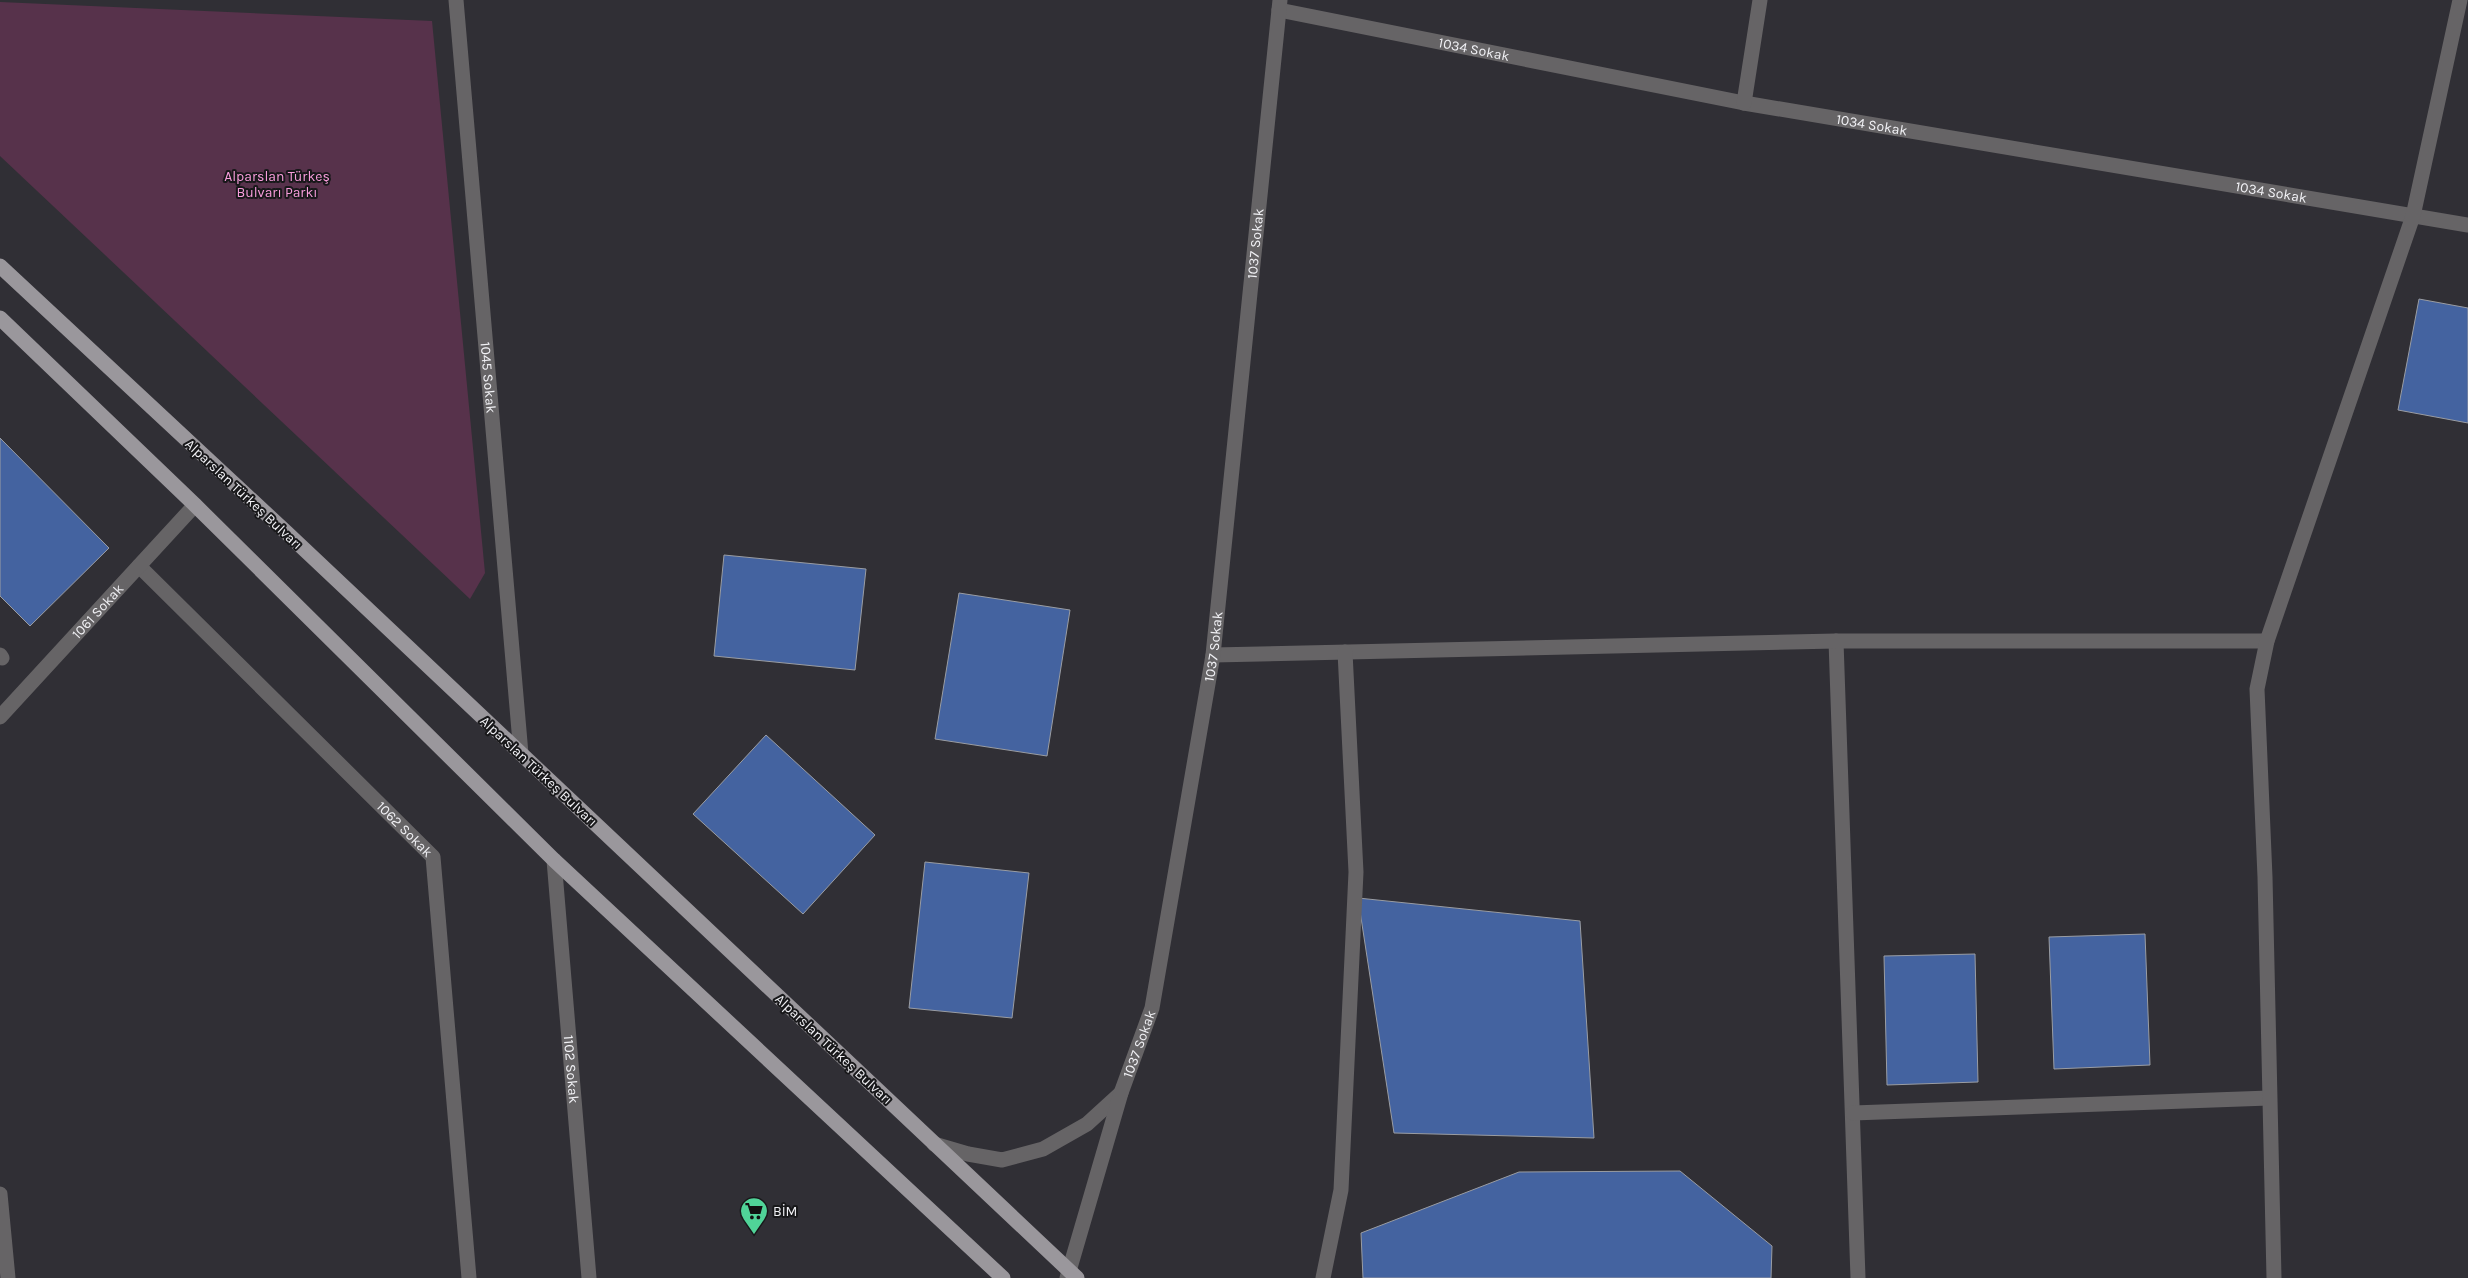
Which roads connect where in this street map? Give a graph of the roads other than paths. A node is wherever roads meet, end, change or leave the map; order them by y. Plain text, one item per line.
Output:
1 (456, 0) edge
2 (1760, 0) edge
3 (2460, 0) edge
4 (1280, 5) edge
5 (1744, 103) junction
6 (2413, 216) junction
7 (2468, 225) edge
8 (0, 266) edge
9 (0, 318) edge
10 (195, 505) junction
11 (139, 566) junction
12 (1836, 641) junction
13 (2267, 642) junction
14 (1345, 652) junction
15 (1213, 654) junction
16 (0, 717) edge
17 (521, 754) junction
18 (554, 860) junction
19 (1121, 1093) junction
20 (2269, 1098) junction
21 (1853, 1113) junction
22 (934, 1144) junction
23 (0, 1194) edge
24 (1071, 1276) edge
25 (8, 1278) edge
26 (469, 1278) edge
27 (589, 1278) edge
28 (1003, 1278) edge
29 (1323, 1278) edge
30 (1858, 1278) edge
31 (2274, 1278) edge

1 - 17 street, 1045 Sokak
2 - 5 street
3 - 6 street
4 - 5 street, 1034 Sokak
4 - 15 street, 1037 Sokak
5 - 6 street, 1034 Sokak
6 - 7 street, 1034 Sokak
6 - 13 street
8 - 17 main road, Alparslan Türkeş Bulvarı
9 - 10 main road
10 - 11 street, 1061 Sokak
10 - 18 main road
11 - 16 street, 1061 Sokak
11 - 26 street, 1062 Sokak
12 - 13 street
12 - 14 street
12 - 21 street
13 - 20 street
14 - 15 street
14 - 29 street
15 - 19 street, 1037 Sokak
17 - 22 main road, Alparslan Türkeş Bulvarı
18 - 27 street, 1102 Sokak
18 - 28 main road
19 - 22 street
19 - 24 street, 1037 Sokak
20 - 21 street
20 - 31 street
21 - 30 street
22 - 24 main road, Alparslan Türkeş Bulvarı
23 - 25 street

